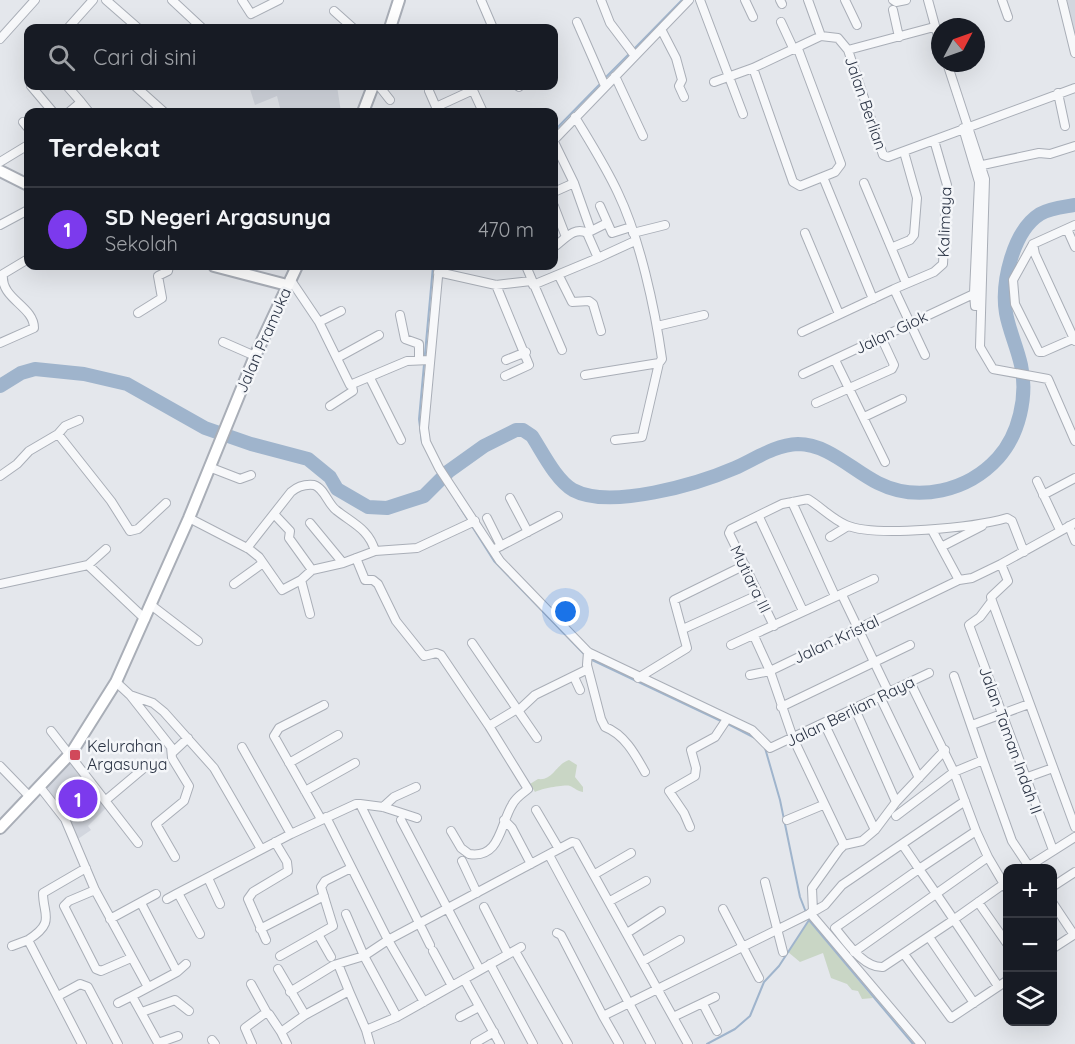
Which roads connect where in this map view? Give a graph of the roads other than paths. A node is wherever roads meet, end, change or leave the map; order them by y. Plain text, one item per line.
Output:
1 (35, 0) edge
2 (93, 0) edge
3 (106, 0) edge
4 (172, 0) edge
5 (242, 0) edge
6 (279, 0) edge
7 (399, 0) edge
8 (481, 0) edge
9 (601, 0) edge
10 (689, 0) edge
11 (700, 0) edge
12 (745, 0) edge
13 (808, 0) edge
14 (845, 0) edge
15 (893, 0) edge
16 (906, 0) edge
17 (928, 0) edge
18 (1002, 0) edge
19 (1062, 0) edge
20 (893, 10) dead end
21 (334, 11) dead end
22 (753, 17) dead end
23 (1008, 17) dead end
24 (932, 18) edge
25 (577, 22) dead end
26 (781, 22) dead end
27 (73, 24) edge
28 (133, 24) edge
29 (198, 24) edge
30 (348, 24) edge
31 (393, 24) edge
32 (491, 24) edge
33 (856, 25) dead end
34 (931, 28) edge
35 (661, 29) junction
36 (821, 36) junction
37 (899, 37) junction
38 (0, 39) edge
39 (796, 49) junction
40 (848, 50) junction
41 (1075, 53) edge
42 (635, 56) junction
43 (753, 68) junction
44 (950, 72) edge
45 (731, 75) junction
46 (615, 76) junction
47 (714, 82) dead end
48 (605, 86) junction
49 (1075, 88) edge
50 (34, 90) edge
51 (70, 90) edge
52 (139, 90) edge
53 (371, 90) edge
54 (382, 90) edge
55 (469, 90) edge
56 (473, 90) edge
57 (429, 91) dead end
58 (1058, 93) junction
59 (684, 97) dead end
60 (390, 100) dead end
61 (81, 102) junction
62 (49, 108) edge
63 (74, 108) edge
64 (86, 108) edge
65 (160, 108) edge
66 (365, 108) edge
67 (436, 108) edge
68 (440, 108) edge
69 (481, 108) edge
70 (743, 114) dead end
71 (575, 117) junction
72 (1065, 126) dead end
73 (965, 127) junction
74 (558, 136) edge
75 (643, 136) dead end
76 (934, 140) junction
77 (1075, 146) edge
78 (24, 147) edge
79 (558, 149) edge
80 (904, 152) junction
81 (0, 162) edge
82 (977, 166) junction
83 (0, 171) edge
84 (823, 177) junction
85 (24, 183) edge
86 (574, 183) junction
87 (864, 183) dead end
88 (558, 190) edge
89 (600, 206) dead end
90 (24, 212) edge
91 (558, 216) edge
92 (607, 223) junction
93 (0, 225) edge
94 (665, 225) dead end
95 (1071, 227) edge
96 (589, 232) junction
97 (805, 233) dead end
98 (633, 234) junction
99 (566, 237) junction
100 (558, 244) edge
101 (1033, 244) junction
102 (1075, 247) edge
103 (893, 248) junction
104 (598, 258) junction
105 (24, 261) edge
106 (168, 270) edge
107 (237, 270) edge
108 (295, 270) edge
109 (438, 270) edge
110 (442, 270) edge
111 (527, 270) edge
112 (559, 276) junction
113 (289, 282) junction
114 (532, 283) junction
115 (906, 283) junction
116 (496, 285) junction
117 (894, 289) junction
118 (977, 292) junction
119 (873, 298) junction
120 (341, 311) dead end
121 (138, 313) dead end
122 (839, 314) junction
123 (400, 315) dead end
124 (704, 315) dead end
125 (319, 322) junction
126 (909, 323) junction
127 (657, 326) junction
128 (601, 331) dead end
129 (802, 332) dead end
130 (379, 335) dead end
131 (881, 337) junction
132 (1075, 340) edge
133 (223, 342) dead end
134 (0, 343) edge
135 (562, 350) dead end
136 (525, 352) junction
137 (925, 355) dead end
138 (255, 356) junction
139 (337, 358) junction
140 (425, 360) junction
141 (506, 360) dead end
142 (835, 360) junction
143 (659, 363) junction
144 (803, 374) dead end
145 (585, 375) dead end
146 (505, 376) dead end
147 (370, 378) junction
148 (352, 386) junction
149 (849, 387) junction
150 (902, 399) dead end
151 (816, 403) dead end
152 (330, 406) dead end
153 (864, 417) junction
154 (79, 420) dead end
155 (58, 434) junction
156 (401, 440) dead end
157 (615, 440) dead end
158 (1075, 441) edge
159 (211, 462) junction
160 (885, 462) dead end
161 (251, 475) dead end
162 (0, 476) edge
163 (1075, 478) edge
164 (1037, 481) dead end
165 (1043, 495) junction
166 (510, 498) dead end
167 (792, 502) junction
168 (166, 503) dead end
169 (274, 514) junction
170 (558, 516) dead end
171 (759, 517) junction
172 (189, 518) junction
173 (487, 518) dead end
174 (472, 522) junction
175 (310, 523) dead end
176 (1072, 524) edge
177 (984, 525) junction
178 (848, 526) junction
179 (932, 530) junction
180 (1060, 530) junction
181 (528, 532) junction
182 (830, 537) dead end
183 (1075, 541) edge
184 (943, 546) junction
185 (247, 548) junction
186 (497, 548) junction
187 (106, 549) dead end
188 (375, 551) junction
189 (1024, 552) junction
190 (356, 558) junction
191 (263, 563) junction
192 (343, 563) junction
193 (1001, 564) junction
194 (88, 565) junction
195 (745, 565) junction
196 (312, 570) junction
197 (874, 579) dead end
198 (301, 580) junction
199 (959, 580) junction
200 (1, 581) edge
201 (234, 584) dead end
202 (758, 595) junction
203 (838, 596) junction
204 (992, 601) junction
205 (151, 605) junction
206 (803, 611) junction
207 (310, 614) dead end
208 (145, 620) junction
209 (774, 626) junction
210 (858, 628) junction
211 (682, 629) junction
212 (754, 636) junction
213 (198, 642) dead end
214 (472, 643) dead end
215 (731, 645) dead end
216 (910, 645) dead end
217 (588, 652) junction
218 (874, 663) junction
219 (588, 669) junction
220 (770, 670) junction
221 (929, 673) dead end
222 (750, 675) dead end
223 (954, 676) dead end
224 (574, 677) junction
225 (638, 678) junction
226 (117, 682) junction
227 (910, 682) junction
228 (580, 690) dead end
229 (889, 693) junction
230 (130, 695) junction
231 (880, 697) junction
232 (1029, 704) junction
233 (324, 705) dead end
234 (781, 707) junction
235 (518, 710) junction
236 (855, 710) junction
237 (1002, 714) junction
238 (726, 721) junction
239 (537, 722) dead end
240 (824, 723) junction
241 (972, 725) junction
242 (489, 726) junction
243 (529, 727) junction
244 (51, 731) dead end
245 (338, 735) dead end
246 (188, 738) junction
247 (537, 738) dead end
248 (793, 738) junction
249 (242, 747) dead end
250 (945, 750) junction
251 (173, 752) junction
252 (70, 754) junction
253 (983, 760) junction
254 (289, 763) junction
255 (354, 764) dead end
256 (0, 766) edge
257 (144, 768) dead end
258 (1053, 768) junction
259 (645, 772) dead end
260 (954, 772) junction
261 (919, 778) junction
262 (1025, 778) junction
263 (40, 787) junction
264 (416, 787) dead end
265 (305, 791) junction
266 (30, 797) junction
267 (106, 800) junction
268 (965, 801) junction
269 (896, 802) junction
270 (360, 804) junction
271 (824, 804) junction
272 (383, 807) junction
273 (536, 810) dead end
274 (896, 816) dead end
275 (323, 818) junction
276 (417, 818) dead end
277 (401, 820) dead end
278 (504, 820) junction
279 (787, 820) dead end
280 (1075, 827) edge
281 (0, 828) edge
282 (690, 828) dead end
283 (875, 830) junction
284 (451, 831) dead end
285 (976, 831) junction
286 (291, 834) junction
287 (1075, 837) edge
288 (275, 842) junction
289 (138, 843) dead end
290 (902, 844) junction
291 (844, 845) junction
292 (261, 849) junction
293 (559, 849) junction
294 (1053, 850) junction
295 (631, 853) dead end
296 (549, 855) junction
297 (175, 857) dead end
298 (988, 857) junction
299 (462, 861) dead end
300 (531, 864) junction
301 (1026, 864) edge
302 (1034, 864) edge
303 (86, 868) junction
304 (351, 868) junction
305 (919, 869) junction
306 (1075, 872) edge
307 (595, 874) junction
308 (208, 878) junction
309 (646, 881) dead end
310 (1003, 881) edge
311 (765, 882) dead end
312 (1057, 884) edge
313 (1003, 888) edge
314 (95, 890) junction
315 (178, 893) junction
316 (477, 893) junction
317 (156, 894) dead end
318 (936, 894) junction
319 (324, 896) junction
320 (167, 899) dead end
321 (610, 902) junction
322 (978, 902) junction
323 (141, 903) junction
324 (220, 904) dead end
325 (484, 907) dead end
326 (448, 908) junction
327 (1057, 908) edge
328 (723, 909) dead end
329 (661, 911) dead end
330 (346, 914) dead end
331 (809, 914) junction
332 (110, 919) junction
333 (953, 920) junction
334 (420, 924) junction
335 (260, 929) junction
336 (776, 929) junction
337 (831, 930) junction
338 (557, 933) dead end
339 (627, 933) junction
340 (200, 934) dead end
341 (1074, 934) edge
342 (319, 936) junction
343 (928, 937) junction
344 (1003, 938) edge
345 (28, 940) junction
346 (266, 940) dead end
347 (388, 940) junction
348 (680, 940) dead end
349 (12, 946) dead end
350 (1057, 946) edge
351 (742, 947) junction
352 (515, 951) junction
353 (783, 952) dead end
354 (854, 952) junction
355 (904, 954) junction
356 (280, 956) dead end
357 (364, 956) junction
358 (331, 957) dead end
359 (131, 958) junction
360 (643, 961) junction
361 (186, 964) dead end
362 (338, 964) junction
363 (490, 964) junction
364 (278, 969) dead end
365 (480, 970) junction
366 (177, 972) junction
367 (759, 978) dead end
368 (464, 980) junction
369 (1003, 983) edge
370 (251, 984) dead end
371 (998, 986) junction
372 (148, 987) junction
373 (452, 987) junction
374 (658, 988) junction
375 (349, 991) junction
376 (290, 992) junction
377 (58, 996) junction
378 (132, 996) junction
379 (715, 997) dead end
380 (423, 1002) junction
381 (118, 1003) dead end
382 (629, 1003) junction
383 (974, 1003) junction
384 (703, 1004) junction
385 (479, 1007) junction
386 (189, 1011) dead end
387 (142, 1012) junction
388 (267, 1013) junction
389 (305, 1015) junction
390 (603, 1016) junction
391 (397, 1017) junction
392 (460, 1017) dead end
393 (673, 1017) junction
394 (366, 1030) junction
395 (717, 1031) dead end
396 (281, 1032) junction
397 (494, 1032) junction
398 (178, 1036) dead end
399 (475, 1043) edge
400 (82, 1044) edge
401 (118, 1044) edge
402 (252, 1044) edge
403 (287, 1044) edge
404 (370, 1044) edge
405 (500, 1044) edge
406 (533, 1044) edge
407 (568, 1044) edge
408 (619, 1044) edge
409 (651, 1044) edge
410 (688, 1044) edge
411 (921, 1044) edge

1 - 38 street
2 - 27 street
3 - 28 street
4 - 29 street
5 - 6 street
7 - 31 street
8 - 32 street
9 - 42 street
10 - 35 street
11 - 45 street
12 - 22 street
13 - 36 street
14 - 33 street
15 - 16 street
17 - 24 street
18 - 23 street
19 - 41 street
20 - 37 street
21 - 30 street
25 - 48 street
26 - 39 street
34 - 37 street
35 - 42 street
35 - 59 street
36 - 39 street
36 - 40 street
37 - 40 street
39 - 43 street
39 - 84 street
40 - 80 street, Jalan Berlian
42 - 46 street
43 - 45 street
43 - 84 street
44 - 73 street
45 - 47 street
45 - 70 street
46 - 48 street
46 - 75 street
48 - 71 street
49 - 58 street
50 - 62 street
51 - 61 street
52 - 65 street
53 - 66 street
54 - 60 street
55 - 68 street
56 - 69 street
57 - 67 street
58 - 72 street
58 - 73 street
61 - 63 street
61 - 64 street
71 - 74 street
71 - 98 street
73 - 76 street
73 - 82 street
76 - 80 street
76 - 115 street, Kalimaya
77 - 82 street
78 - 81 street
79 - 86 street
80 - 103 street
82 - 118 street
83 - 85 street
84 - 119 street
86 - 88 street
86 - 96 street
87 - 103 street
89 - 92 street
90 - 93 street
91 - 99 street
92 - 96 street
92 - 98 street
94 - 98 street
95 - 101 street
95 - 102 street
96 - 99 street
96 - 104 street
97 - 122 street
98 - 104 street
98 - 127 street
99 - 100 street
101 - 132 street
101 - 132 street
103 - 115 street
104 - 112 street
105 - 134 street
106 - 121 street
107 - 113 street
108 - 113 street, Jalan Pramuka
109 - 140 street
110 - 116 street
111 - 114 street
112 - 114 street
112 - 128 street
113 - 125 street
113 - 138 street, Jalan Pramuka
114 - 116 street
114 - 135 street
115 - 117 street
116 - 136 street
117 - 119 street
117 - 126 street
118 - 126 street, Jalan Giok
118 - 158 street
119 - 122 street
120 - 125 street
122 - 129 street
123 - 140 street
124 - 127 street
125 - 139 street
126 - 131 street, Jalan Giok
126 - 137 street
127 - 143 street
130 - 139 street
131 - 142 street, Jalan Giok
131 - 149 street
133 - 138 street
136 - 141 street
136 - 146 street
138 - 159 street, Jalan Pramuka
139 - 148 street
140 - 147 street
140 - 174 street
142 - 144 street, Jalan Giok
142 - 149 street
143 - 145 street
143 - 157 street
147 - 148 street
147 - 156 street
148 - 152 street
149 - 151 street
149 - 153 street
150 - 153 street
153 - 160 street
154 - 155 street
155 - 162 street
155 - 168 street
159 - 161 street
159 - 172 street, Jalan Pramuka
163 - 165 street
164 - 165 street
165 - 180 street
166 - 181 street
167 - 171 street
167 - 178 street
167 - 203 street
169 - 185 street
169 - 188 street
169 - 196 street
170 - 181 street
171 - 195 street, Mutiara III
171 - 206 street
172 - 185 street
172 - 205 street, Jalan Pramuka
173 - 186 street
174 - 186 street
174 - 188 street
175 - 192 street
176 - 180 street, Jalan Kristal
176 - 183 street
177 - 179 street
177 - 184 street
177 - 189 street
178 - 179 street
178 - 182 street
179 - 184 street
180 - 189 street, Jalan Kristal
181 - 186 street
184 - 199 street
185 - 191 street
186 - 217 street
187 - 194 street
188 - 190 street
189 - 193 street, Jalan Kristal
190 - 192 street
190 - 242 street
191 - 198 street
191 - 201 street
192 - 196 street
193 - 199 street, Jalan Kristal
193 - 204 street
194 - 200 street
194 - 208 street
195 - 202 street, Mutiara III
195 - 211 street
196 - 198 street
197 - 203 street
198 - 207 street
199 - 210 street, Jalan Kristal
202 - 209 street, Mutiara III
202 - 211 street
203 - 206 street
203 - 210 street
204 - 232 street
204 - 237 street, Jalan Taman Indah II
205 - 208 street, Jalan Pramuka
205 - 213 street
206 - 209 street
208 - 226 street, Jalan Pramuka
209 - 212 street
210 - 218 street
210 - 220 street, Jalan Kristal
211 - 225 street
212 - 215 street
212 - 220 street
214 - 235 street
216 - 218 street
217 - 219 street
217 - 225 street
218 - 229 street
218 - 234 street
219 - 224 street
219 - 259 street
220 - 222 street, Jalan Kristal
220 - 234 street
221 - 227 street, Jalan Berlian Raya
223 - 241 street
224 - 228 street
224 - 235 street
225 - 238 street
226 - 230 street
226 - 252 street, Jalan Pramuka
227 - 229 street, Jalan Berlian Raya
227 - 250 street
229 - 231 street, Jalan Berlian Raya
230 - 246 street
230 - 251 street
231 - 236 street, Jalan Berlian Raya
231 - 261 street
232 - 237 street
232 - 258 street
233 - 254 street
234 - 248 street
235 - 242 street
235 - 243 street
236 - 240 street, Jalan Berlian Raya
236 - 269 street
237 - 241 street
237 - 262 street, Jalan Taman Indah II
238 - 248 street, Jalan Berlian Raya
238 - 282 street
239 - 243 street
240 - 248 street, Jalan Berlian Raya
240 - 283 street
241 - 253 street
242 - 278 street
243 - 247 street
244 - 252 street
245 - 254 street
246 - 251 street
246 - 292 street
248 - 271 street
249 - 286 street
250 - 260 street
250 - 261 street
251 - 297 street
252 - 263 street, Jalan Pramuka
252 - 267 street
253 - 260 street
253 - 301 street
254 - 265 street
255 - 265 street
256 - 266 street
257 - 267 street
258 - 262 street
258 - 280 street
260 - 268 street
260 - 274 street
261 - 269 street
262 - 294 street, Jalan Taman Indah II
263 - 266 street, Jalan Pramuka
263 - 303 street
264 - 272 street
265 - 275 street
266 - 281 street, Jalan Pramuka
267 - 289 street
268 - 285 street
268 - 290 street
269 - 283 street
270 - 272 street
270 - 275 street
270 - 334 street
271 - 279 street
271 - 291 street
272 - 276 street
273 - 293 street
275 - 286 street
275 - 304 street
277 - 326 street
278 - 284 street
278 - 300 street
283 - 291 street
285 - 298 street
285 - 305 street
286 - 288 street
287 - 294 street
288 - 292 street
288 - 335 street
290 - 305 street
290 - 331 street
291 - 331 street
292 - 308 street
293 - 296 street
293 - 307 street
294 - 302 street
295 - 307 street
296 - 300 street
296 - 382 street
298 - 310 street
298 - 318 street
299 - 316 street
300 - 316 street
303 - 314 street
303 - 345 street
304 - 319 street
304 - 347 street
305 - 318 street
305 - 337 street
306 - 312 street
307 - 321 street
308 - 315 street
308 - 324 street
309 - 321 street
311 - 336 street
313 - 322 street
314 - 332 street
314 - 359 street
315 - 320 street
315 - 340 street
316 - 326 street
317 - 323 street
318 - 333 street
318 - 354 street
319 - 335 street
319 - 342 street
321 - 339 street
322 - 333 street
322 - 344 street
323 - 332 street
323 - 366 street
325 - 352 street
326 - 334 street
326 - 365 street
327 - 341 street
328 - 351 street
329 - 339 street
330 - 357 street
331 - 336 street
331 - 337 street
332 - 359 street
333 - 343 street
333 - 371 street
334 - 347 street
334 - 373 street
335 - 346 street
336 - 351 street
336 - 353 street
337 - 354 street
337 - 411 street
338 - 390 street
339 - 360 street
341 - 350 street
342 - 356 street
342 - 358 street
343 - 355 street
343 - 383 street
345 - 349 street
345 - 377 street
347 - 357 street
347 - 380 street
348 - 360 street
351 - 367 street
351 - 374 street
352 - 363 street
352 - 407 street
354 - 355 street
355 - 383 street
357 - 362 street
357 - 391 street
359 - 372 street
360 - 374 street
361 - 366 street
362 - 375 street
362 - 376 street
363 - 365 street
363 - 406 street
364 - 376 street
365 - 368 street
366 - 372 street
368 - 373 street
368 - 385 street
369 - 371 street
370 - 388 street
371 - 383 street
372 - 378 street
373 - 380 street
374 - 382 street
374 - 393 street
375 - 389 street
375 - 394 street
376 - 389 street
377 - 400 street
377 - 401 street
378 - 381 street
378 - 387 street
379 - 384 street
380 - 391 street
382 - 390 street
382 - 409 street
384 - 393 street
384 - 395 street
385 - 392 street
385 - 397 street
386 - 387 street
387 - 398 street
388 - 396 street
388 - 402 street
389 - 396 street
390 - 408 street
391 - 394 street
393 - 410 street
394 - 404 street
396 - 403 street
397 - 399 street
397 - 405 street

